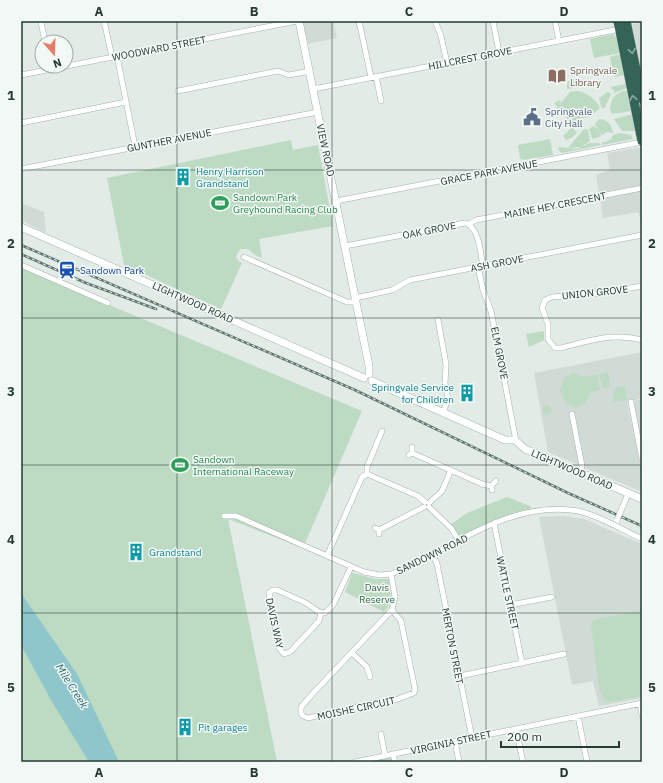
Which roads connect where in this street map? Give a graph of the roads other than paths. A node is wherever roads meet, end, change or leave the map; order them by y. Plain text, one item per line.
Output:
1 (104, 21) edge
2 (298, 21) edge
3 (359, 21) edge
4 (435, 21) edge
5 (493, 21) edge
6 (555, 21) edge
7 (41, 22) edge
8 (622, 23) edge
9 (43, 34) edge
10 (559, 41) junction
11 (499, 52) junction
12 (114, 57) junction
13 (447, 63) junction
14 (74, 64) edge
15 (310, 71) junction
16 (34, 72) edge
17 (640, 74) edge
18 (21, 75) edge
19 (374, 77) junction
20 (313, 89) junction
21 (178, 91) dead end
22 (642, 99) edge
23 (381, 101) dead end
24 (126, 102) junction
25 (318, 112) junction
26 (640, 116) edge
27 (21, 123) edge
28 (642, 141) edge
29 (135, 146) junction
30 (21, 169) edge
31 (642, 188) edge
32 (336, 201) junction
33 (469, 224) junction
34 (21, 227) edge
35 (642, 235) edge
36 (345, 246) junction
37 (244, 257) dead end
38 (21, 265) edge
39 (480, 267) junction
40 (642, 286) edge
41 (356, 300) junction
42 (108, 303) dead end
43 (438, 320) dead end
44 (642, 340) edge
45 (368, 378) junction
46 (631, 402) dead end
47 (443, 413) junction
48 (572, 414) dead end
49 (382, 431) dead end
50 (516, 441) junction
51 (412, 447) dead end
52 (642, 459) edge
53 (450, 470) junction
54 (581, 473) junction
55 (367, 474) junction
56 (496, 481) dead end
57 (628, 494) junction
58 (642, 500) edge
59 (427, 505) junction
60 (224, 516) dead end
61 (494, 523) junction
62 (614, 526) junction
63 (378, 530) dead end
64 (642, 539) edge
65 (459, 541) junction
66 (433, 554) junction
67 (327, 556) junction
68 (351, 566) junction
69 (391, 574) junction
70 (552, 597) dead end
71 (510, 605) junction
72 (392, 610) junction
73 (321, 613) junction
74 (352, 653) junction
75 (564, 654) dead end
76 (522, 663) junction
77 (460, 676) junction
78 (370, 677) dead end
79 (641, 704) edge
80 (642, 715) edge
81 (578, 716) junction
82 (516, 729) junction
83 (381, 734) dead end
84 (472, 738) junction
85 (455, 741) junction
86 (393, 754) junction
87 (385, 756) junction
88 (354, 762) edge
89 (395, 762) edge
90 (459, 762) edge
91 (523, 762) edge
92 (587, 762) edge

1 - 12 street
2 - 12 street, WOODWARD STREET
2 - 15 main road, VIEW ROAD
3 - 19 street
4 - 13 street
5 - 11 street
6 - 10 street
7 - 9 street
8 - 10 street, HILLCREST GROVE
8 -> 17 highway
26 -> 8 highway
10 - 11 street, HILLCREST GROVE
11 - 13 street, HILLCREST GROVE
12 - 14 street, WOODWARD STREET
12 - 24 street
13 - 19 street, HILLCREST GROVE
15 - 20 main road, VIEW ROAD
15 - 21 street
16 - 18 street, WOODWARD STREET
17 - 22 highway
19 - 20 street, HILLCREST GROVE
19 - 23 street
20 - 25 main road, VIEW ROAD
24 - 27 street
24 - 29 street
25 - 29 street, GUNTHER AVENUE
25 - 32 main road, VIEW ROAD
26 - 28 highway
28 - 32 street, GRACE PARK AVENUE
29 - 30 street, GUNTHER AVENUE
31 - 33 street, MAINE HEY CRESCENT
32 - 36 main road, VIEW ROAD
33 - 36 street, OAK GROVE
33 - 39 street, OAK GROVE
34 - 45 main road, LIGHTWOOD ROAD
35 - 39 street, ASH GROVE
36 - 41 main road, VIEW ROAD
37 - 41 street
38 - 42 street
39 - 41 street, ASH GROVE
39 - 50 street, ELM GROVE
40 - 44 street, UNION GROVE
41 - 45 main road, VIEW ROAD
43 - 47 street
45 - 47 main road, LIGHTWOOD ROAD
46 - 52 street
47 - 50 main road, LIGHTWOOD ROAD
48 - 54 street
49 - 55 street
50 - 54 main road, LIGHTWOOD ROAD
51 - 53 street
53 - 56 street
53 - 59 street
54 - 57 main road, LIGHTWOOD ROAD
55 - 59 street
55 - 67 street
57 - 58 main road, LIGHTWOOD ROAD
57 - 62 street, bridge
59 - 63 street
59 - 65 street
60 - 67 street, SANDOWN ROAD
61 - 62 street, SANDOWN ROAD
61 - 65 street, SANDOWN ROAD
61 - 71 street, WATTLE STREET
62 - 64 street, SANDOWN ROAD
65 - 66 street, SANDOWN ROAD
66 - 69 street, SANDOWN ROAD
66 - 77 street, MERTON STREET
67 - 68 street, SANDOWN ROAD
68 - 69 street, SANDOWN ROAD
68 - 73 street, DAVIS WAY
69 - 72 street
70 - 71 street
71 - 76 street, WATTLE STREET
72 - 74 street, MOISHE CIRCUIT
72 - 74 street, MOISHE CIRCUIT
73 - 73 street, DAVIS WAY
74 - 78 street
75 - 76 street
76 - 77 street
77 - 84 street, MERTON STREET
79 - 80 street
79 - 81 street, VIRGINIA STREET
81 - 82 street, VIRGINIA STREET
81 - 92 street
82 - 84 street, VIRGINIA STREET
82 - 91 street
83 - 87 street
84 - 85 street, VIRGINIA STREET
85 - 86 street, VIRGINIA STREET
85 - 90 street
86 - 87 street, VIRGINIA STREET
86 - 89 street
87 - 88 street, VIRGINIA STREET

